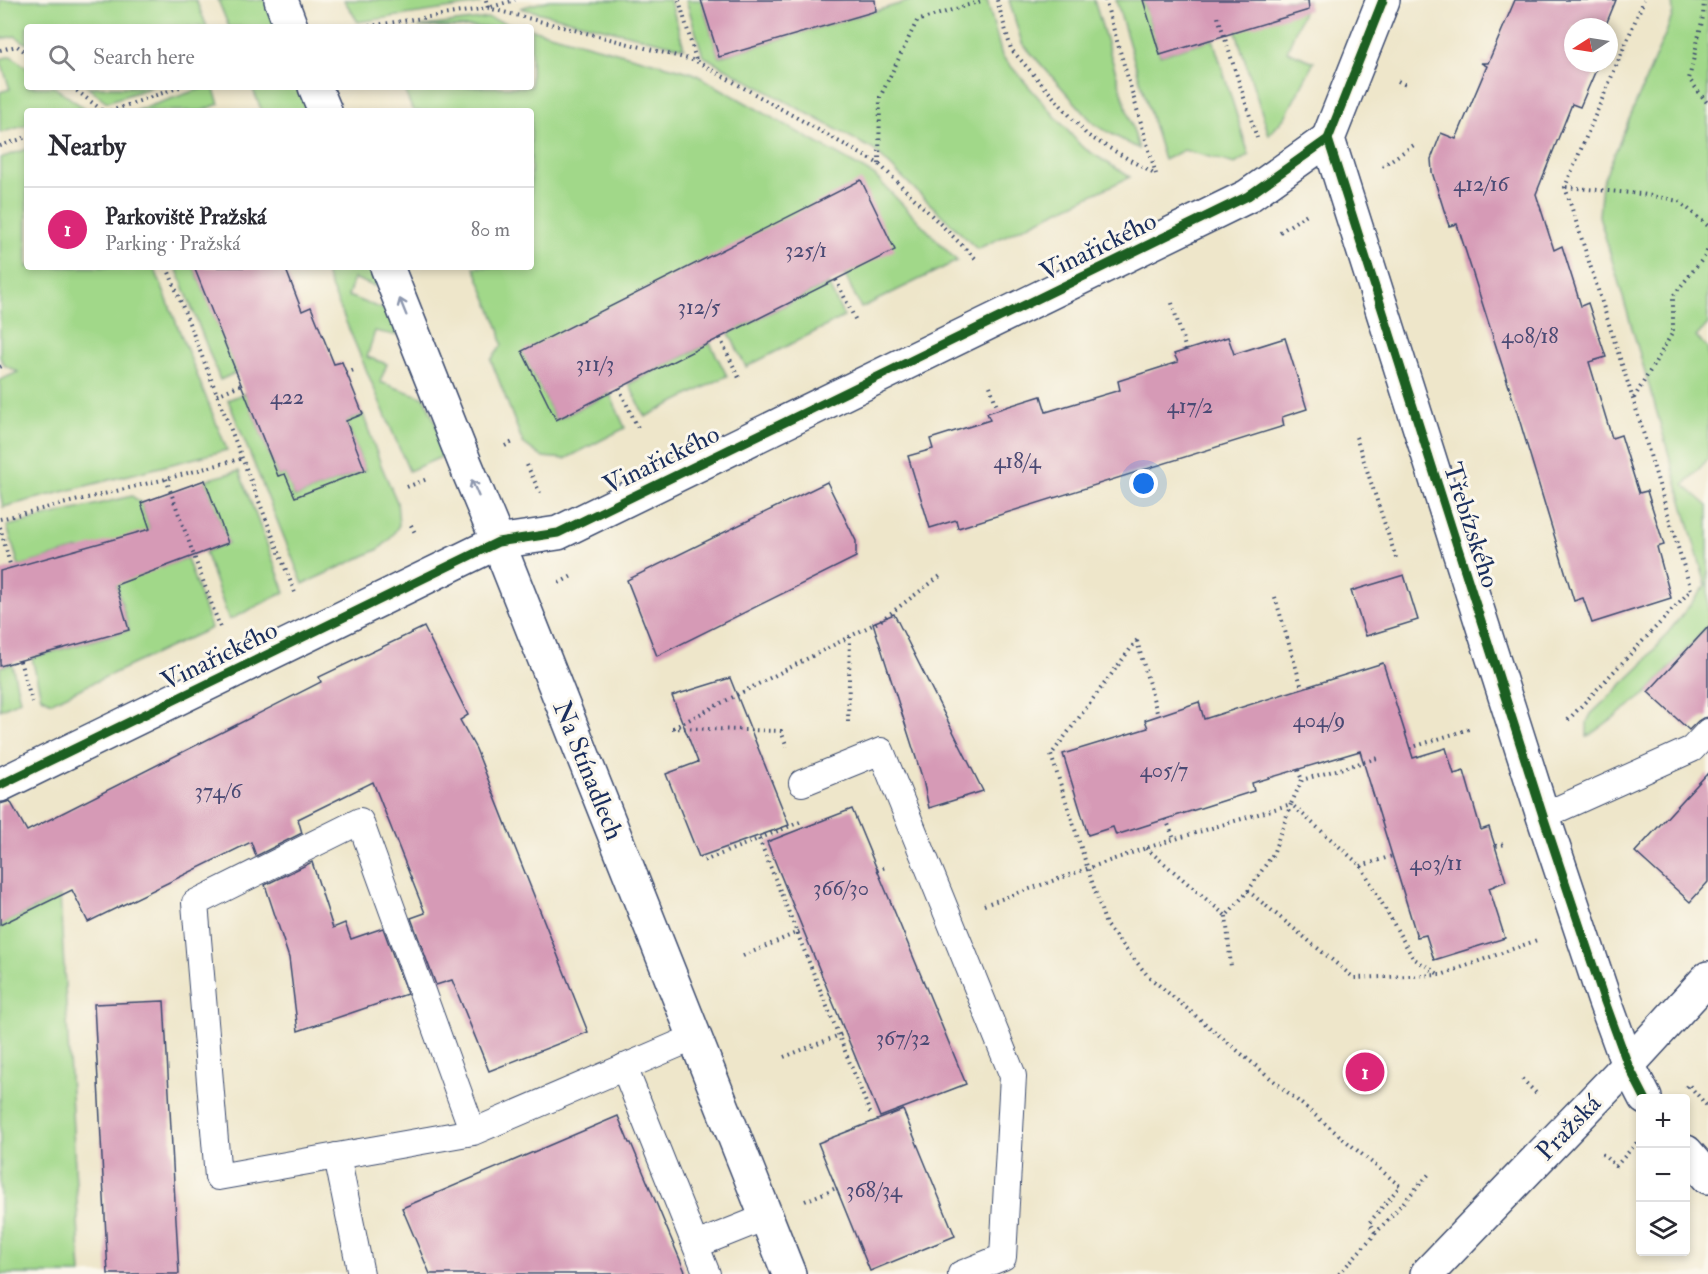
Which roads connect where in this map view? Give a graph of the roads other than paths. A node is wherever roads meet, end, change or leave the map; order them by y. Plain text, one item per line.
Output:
1 (281, 0) edge
2 (1383, 0) edge
3 (290, 24) edge
4 (316, 90) edge
5 (323, 108) edge
6 (1328, 140) junction
7 (388, 270) edge
8 (498, 542) junction
9 (1708, 732) edge
10 (802, 783) road end
11 (0, 785) edge
12 (1543, 816) junction
13 (1708, 978) edge
14 (695, 1037) junction
15 (1628, 1065) junction
16 (624, 1067) junction
17 (1643, 1094) edge
18 (472, 1132) junction
19 (337, 1156) junction
20 (1690, 1157) edge
21 (1708, 1177) edge
22 (766, 1217) junction
23 (696, 1245) junction
24 (361, 1274) edge
25 (707, 1274) edge
26 (789, 1274) edge
27 (962, 1274) edge
28 (1427, 1274) edge

1 - 3 street
2 - 6 street
4 - 5 street
6 - 8 street, Vinařického
6 - 12 street, Třebízského
8 -> 7 street, Na Stínadlech
8 - 11 street, Vinařického
8 - 14 street, Na Stínadlech
9 - 12 lane
10 - 27 lane
12 - 15 street, Třebízského
13 - 15 street, Pražská
14 - 16 lane
14 - 22 street, Na Stínadlech
15 - 17 street, Třebízského
15 - 28 street, Pražská
16 - 18 lane
16 - 23 lane
18 - 19 lane
18 - 19 lane
19 - 24 lane
20 - 21 street
22 - 23 lane
22 - 26 street, Na Stínadlech
23 - 25 lane

